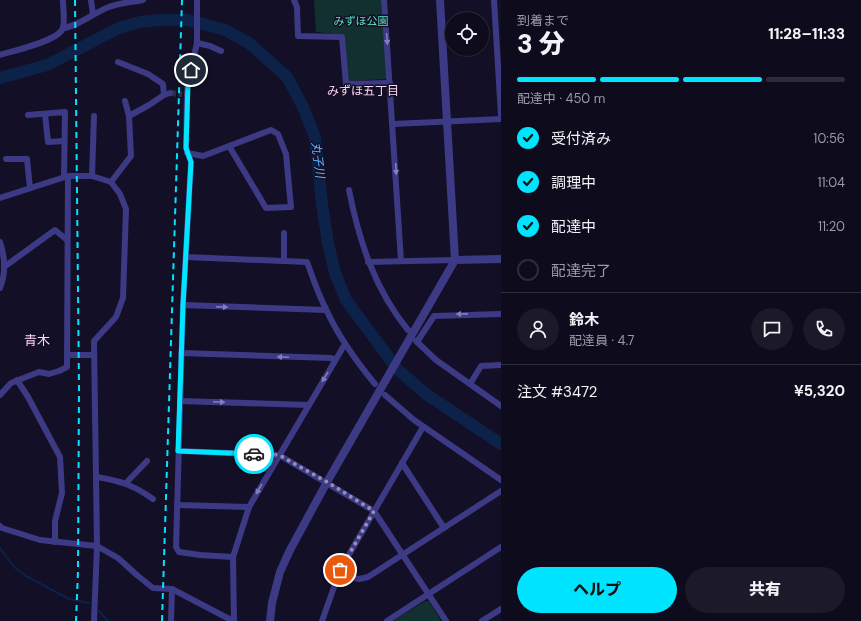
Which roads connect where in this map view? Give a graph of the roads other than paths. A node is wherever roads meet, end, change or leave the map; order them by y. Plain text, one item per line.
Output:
1 (63, 0) edge
2 (91, 0) edge
3 (143, 0) edge
4 (294, 0) edge
5 (384, 0) edge
6 (440, 0) edge
7 (494, 0) edge
8 (197, 2) edge
9 (93, 14) junction
10 (498, 23) edge
11 (63, 28) junction
12 (197, 42) junction
13 (221, 51) dead end
14 (0, 54) edge
15 (118, 62) dead end
16 (390, 82) junction
17 (125, 101) dead end
18 (45, 114) junction
19 (28, 115) dead end
20 (501, 115) edge
21 (94, 116) dead end
22 (129, 116) junction
23 (501, 119) edge
24 (446, 121) junction
25 (393, 124) junction
26 (64, 141) junction
27 (229, 146) junction
28 (187, 153) junction
29 (6, 159) dead end
30 (92, 176) junction
31 (66, 177) junction
32 (111, 182) junction
33 (30, 188) junction
34 (349, 190) dead end
35 (0, 198) edge
36 (284, 232) dead end
37 (67, 240) junction
38 (0, 242) edge
39 (186, 258) junction
40 (501, 259) edge
41 (455, 260) junction
42 (284, 261) junction
43 (401, 261) junction
44 (368, 262) junction
45 (4, 267) junction
46 (0, 288) edge
47 (183, 305) junction
48 (326, 310) junction
49 (501, 314) edge
50 (408, 330) dead end
51 (345, 344) junction
52 (181, 353) junction
53 (67, 355) junction
54 (94, 355) junction
55 (335, 360) junction
56 (501, 366) edge
57 (17, 380) junction
58 (375, 384) dead end
59 (470, 384) junction
60 (0, 395) edge
61 (385, 396) dead end
62 (180, 401) junction
63 (308, 405) junction
64 (501, 406) edge
65 (423, 427) junction
66 (178, 451) junction
67 (279, 455) junction
68 (147, 461) dead end
69 (402, 463) junction
70 (97, 477) junction
71 (501, 480) edge
72 (327, 482) junction
73 (126, 483) junction
74 (501, 491) edge
75 (153, 499) dead end
76 (177, 504) junction
77 (249, 507) junction
78 (374, 511) junction
79 (0, 526) edge
80 (444, 528) junction
81 (55, 542) junction
82 (97, 546) junction
83 (501, 547) edge
84 (403, 554) junction
85 (233, 557) junction
86 (338, 575) junction
87 (172, 589) junction
88 (429, 595) junction
89 (501, 608) edge
90 (94, 621) edge
91 (171, 621) edge
92 (234, 621) edge
93 (270, 621) edge
94 (322, 621) edge
95 (387, 621) edge
96 (446, 621) edge
97 (482, 621) edge

1 - 11 street
2 - 9 street
3 - 9 street
4 - 16 street
5 -> 16 street
6 - 24 street
7 - 10 street
8 - 12 street
9 - 11 street
10 - 20 street
11 - 14 street
12 - 13 street
12 - 28 street
15 - 22 street
16 - 25 street
17 - 22 street
18 - 19 street
18 - 26 street
18 - 26 street
21 - 30 street
22 - 32 street
23 - 24 street
24 - 25 street
24 - 41 street
25 -> 43 street
26 - 31 street
27 - 27 street
27 - 28 street
28 - 39 street
29 - 33 street
30 - 31 street
30 - 32 street
31 - 33 street
31 - 37 street
32 - 54 street
33 - 35 street
34 - 44 street
36 - 42 street
37 - 45 street
37 - 53 street
38 - 45 street
39 - 42 street
39 - 47 street
40 - 41 street
41 - 43 street
41 - 72 street
42 - 48 street
43 - 44 street
44 - 50 street
45 - 46 street
47 -> 48 street
47 - 52 street
48 - 51 street
49 -> 59 street
51 - 55 street
51 - 58 street
55 -> 52 street
52 - 62 street
53 - 54 street
53 - 57 street
54 - 70 street
55 -> 63 street
56 - 59 street
57 - 60 street
57 - 81 street
59 - 64 street
61 - 65 street
62 -> 63 street
62 - 66 street
63 - 67 street
65 - 69 street
65 - 71 street
66 - 67 street
66 - 76 street
67 - 72 street
67 -> 77 street
68 - 73 street
69 - 78 street
69 - 80 street
70 - 73 street
70 - 82 street
72 - 78 street
72 - 93 street
73 - 75 street
74 - 80 street
76 - 77 street
76 - 85 street
77 - 85 street
78 - 84 street
78 - 86 street
79 - 81 street
80 - 84 street
81 - 82 street
82 - 87 street
82 - 90 street
83 - 88 street
84 - 86 street
84 - 88 street
85 - 92 street
86 - 94 street
87 - 91 street
87 - 92 street
88 - 95 street
88 - 96 street
89 - 97 street

